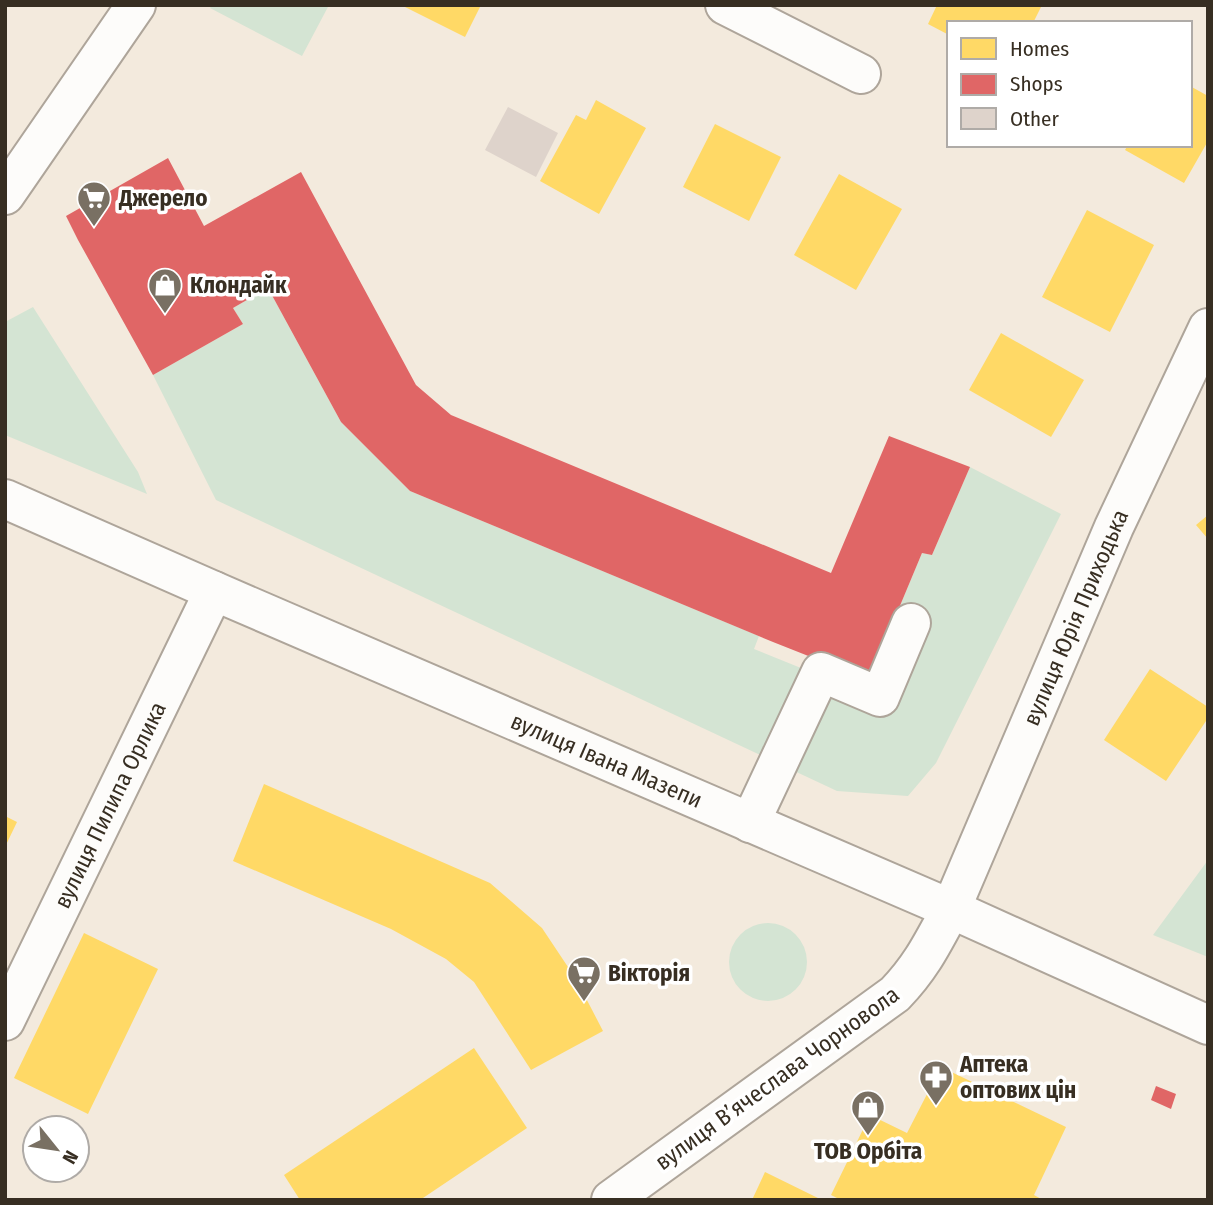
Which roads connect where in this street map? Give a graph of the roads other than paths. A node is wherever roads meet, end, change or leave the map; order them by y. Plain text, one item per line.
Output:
1 (136, 5) edge
2 (725, 5) edge
3 (861, 74) dead end
4 (5, 195) edge
5 (1208, 328) edge
6 (5, 499) edge
7 (214, 591) junction
8 (911, 623) dead end
9 (750, 823) junction
10 (951, 909) junction
11 (5, 1021) edge
12 (1208, 1025) edge
13 (611, 1200) edge

1 - 4 street
2 - 3 street
5 - 10 street, вулиця Юрія Приходька
6 - 7 street, вулиця Івана Мазепи
7 - 9 street, вулиця Івана Мазепи
7 - 11 street, вулиця Пилипа Орлика
8 - 9 street
9 - 10 street, вулиця Івана Мазепи
10 - 12 street, вулиця Івана Мазепи
10 - 13 street, вулиця Вʼячеслава Чорновола

